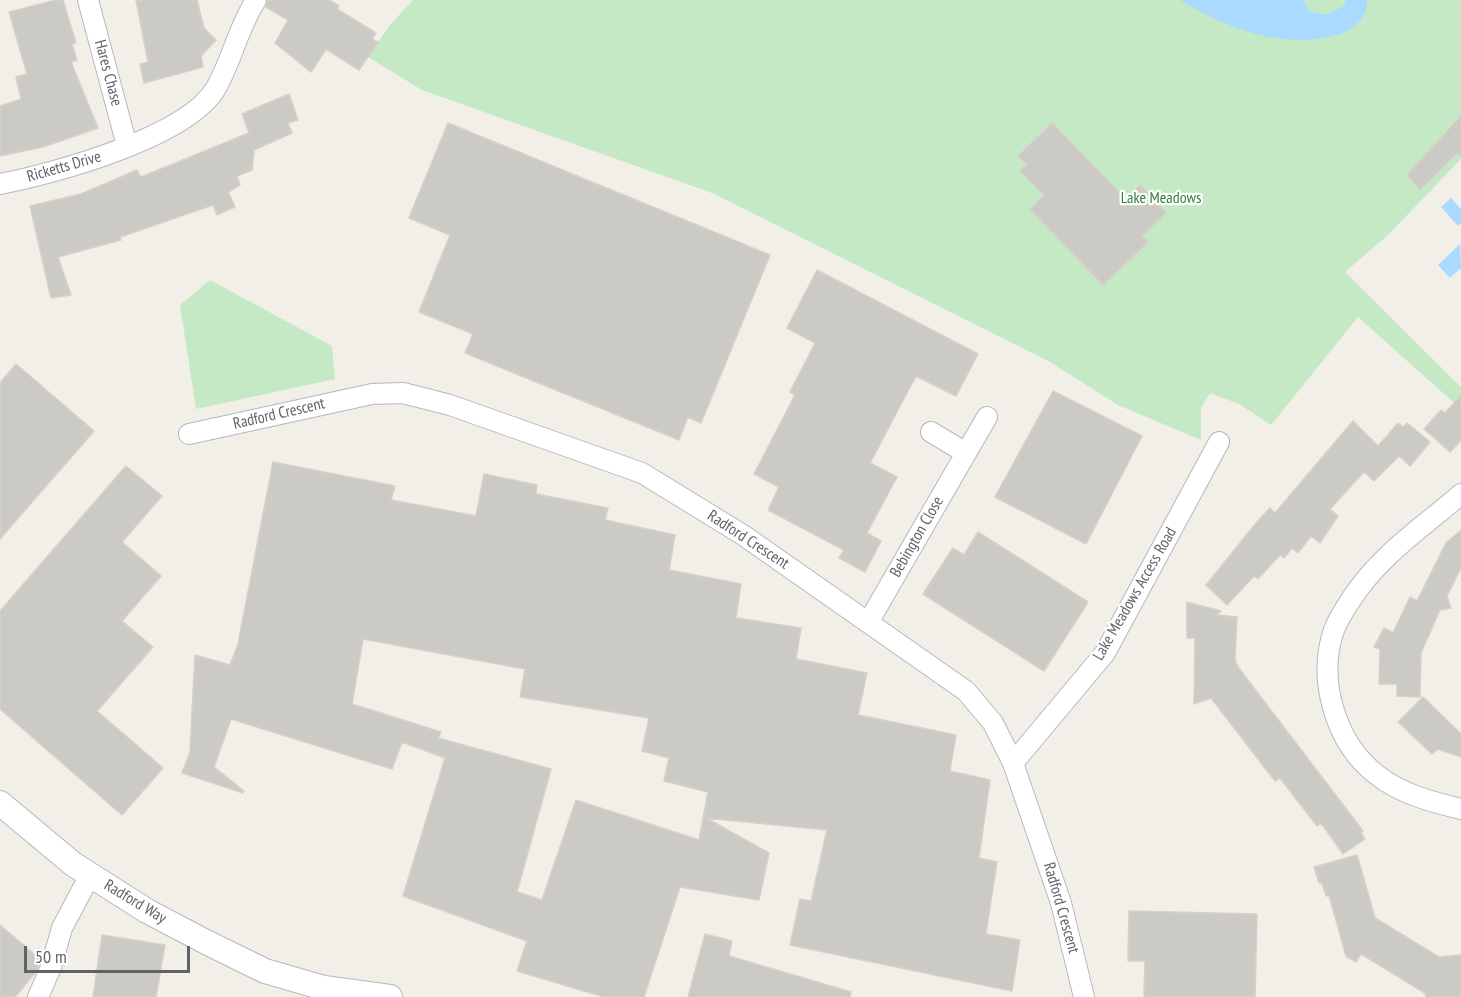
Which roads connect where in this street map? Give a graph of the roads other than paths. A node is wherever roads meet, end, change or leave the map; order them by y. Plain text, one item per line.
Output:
1 (88, 0) edge
2 (256, 0) edge
3 (127, 146) junction
4 (0, 184) edge
5 (987, 417) dead end
6 (931, 432) dead end
7 (189, 434) dead end
8 (1219, 442) dead end
9 (966, 453) junction
10 (1461, 494) edge
11 (869, 621) junction
12 (1013, 763) junction
13 (0, 803) edge
14 (1461, 808) edge
15 (90, 874) junction
16 (38, 997) edge
17 (390, 997) edge
18 (1084, 997) edge

1 - 3 street, Hares Chase
2 - 3 street, Ricketts Drive
3 - 4 street, Ricketts Drive
5 - 9 street, Bebington Close
6 - 9 street
7 - 11 street, Radford Crescent
8 - 12 street, Lake Meadows Access Road
9 - 11 street, Bebington Close
10 - 14 street
11 - 12 street, Radford Crescent
12 - 18 street, Radford Crescent
13 - 15 street, Radford Way
15 - 16 street
15 - 17 street, Radford Way

